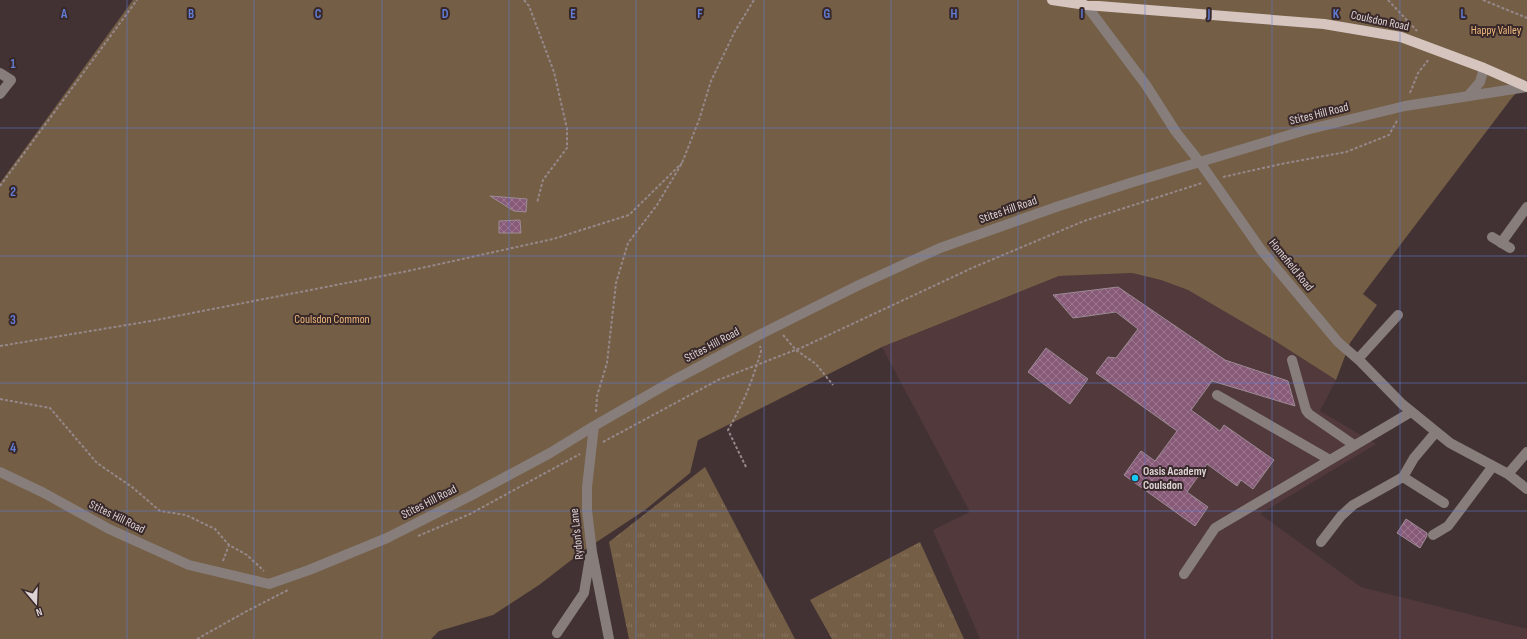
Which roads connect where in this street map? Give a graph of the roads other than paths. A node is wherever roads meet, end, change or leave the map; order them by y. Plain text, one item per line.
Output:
1 (1052, 0) edge
2 (1086, 5) junction
3 (1484, 68) junction
4 (0, 73) edge
5 (1527, 87) edge
6 (0, 94) edge
7 (1468, 96) junction
8 (1199, 162) junction
9 (1527, 207) edge
10 (1492, 237) dead end
11 (1398, 315) dead end
12 (1358, 359) junction
13 (1292, 360) dead end
14 (1217, 395) dead end
15 (1411, 412) junction
16 (594, 426) junction
17 (1436, 432) junction
18 (1354, 445) junction
19 (1527, 452) edge
20 (1330, 460) junction
21 (1493, 466) junction
22 (0, 472) edge
23 (1508, 474) junction
24 (1402, 477) junction
25 (1527, 489) edge
26 (1444, 503) dead end
27 (1433, 535) dead end
28 (1321, 542) dead end
29 (592, 552) junction
30 (1184, 574) dead end
31 (557, 633) dead end
32 (609, 639) edge

1 - 2 main road, Coulsdon Road
2 - 3 main road, Coulsdon Road
2 - 8 street, Homefield Road
3 - 5 main road, Coulsdon Road
3 - 7 street
4 - 6 street
5 - 7 street, Stites Hill Road
7 - 8 street, Stites Hill Road
8 - 12 street, Homefield Road
8 - 16 street, Stites Hill Road
9 - 10 street
11 - 12 street
12 - 15 street, Homefield Road
13 - 18 street
14 - 20 street
15 - 17 street, Homefield Road
15 - 18 street
16 - 22 street, Stites Hill Road
16 - 29 street, Rydon's Lane
17 - 21 street, Homefield Road
17 - 24 street
18 - 20 street
19 - 23 street
20 - 30 street
21 - 23 street, Homefield Road
21 - 27 street
23 - 25 street, Homefield Road
24 - 26 street
24 - 28 street
29 - 31 street
29 - 32 street, Rydon's Lane

